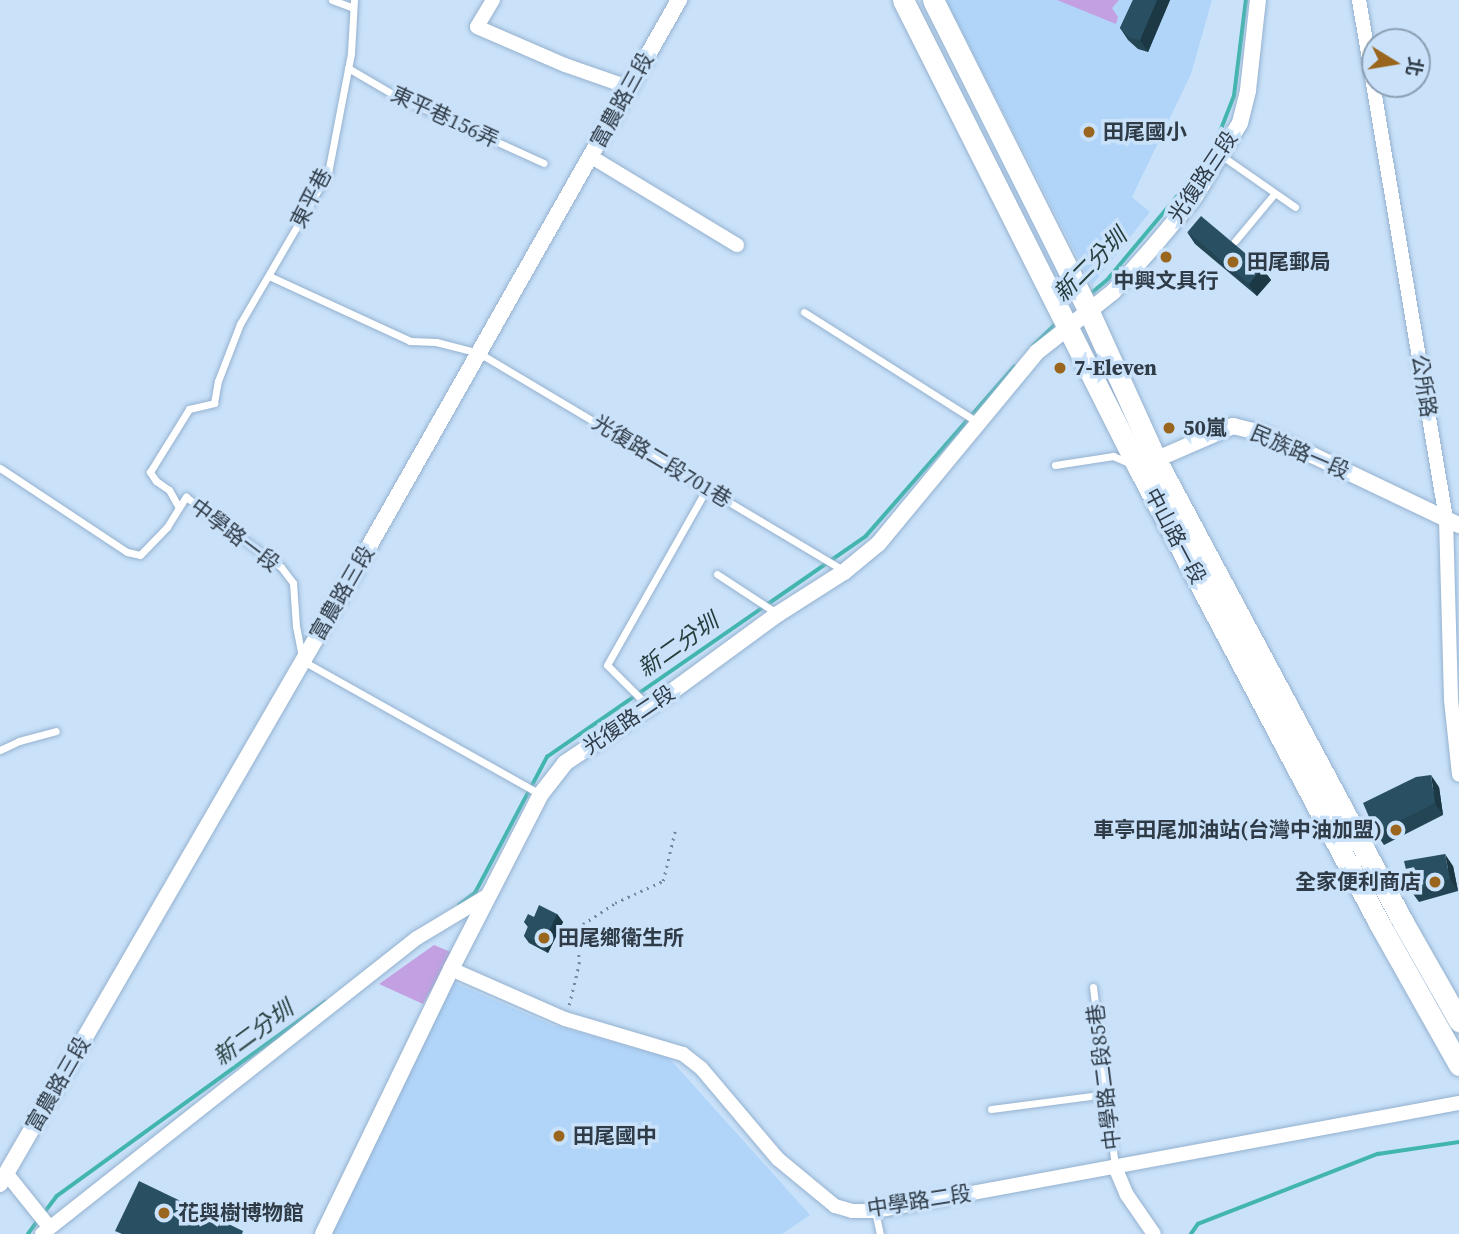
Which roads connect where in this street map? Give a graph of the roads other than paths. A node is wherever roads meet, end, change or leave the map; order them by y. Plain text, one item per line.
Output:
1 (331, 0) edge
2 (493, 0) edge
3 (679, 0) edge
4 (903, 0) edge
5 (933, 0) edge
6 (1258, 0) edge
7 (1360, 0) edge
8 (352, 4) edge
9 (348, 68) junction
10 (628, 87) junction
11 (590, 156) junction
12 (1222, 156) junction
13 (544, 163) dead end
14 (1275, 192) junction
15 (1295, 207) dead end
16 (1235, 241) edge
17 (737, 245) dead end
18 (269, 276) junction
19 (804, 312) dead end
20 (1080, 320) junction
21 (479, 353) junction
22 (977, 422) junction
23 (1147, 463) junction
24 (1055, 465) dead end
25 (0, 468) edge
26 (707, 488) junction
27 (178, 506) junction
28 (1452, 522) edge
29 (844, 572) junction
30 (716, 574) dead end
31 (778, 614) junction
32 (303, 661) junction
33 (649, 707) junction
34 (56, 731) dead end
35 (0, 750) edge
36 (1459, 775) edge
37 (541, 794) junction
38 (487, 896) junction
39 (451, 969) junction
40 (1093, 987) dead end
41 (1459, 1021) edge
42 (1459, 1065) edge
43 (1105, 1094) junction
44 (1459, 1103) edge
45 (991, 1109) dead end
46 (1115, 1167) junction
47 (2, 1174) edge
48 (875, 1211) junction
49 (46, 1231) edge
50 (323, 1234) edge
51 (880, 1234) edge
52 (1154, 1234) edge

1 - 8 lane
2 - 10 street
3 - 10 street, 富農路三段
4 - 20 main road, 中山路一段
5 - 20 main road, 中山路一段
6 - 12 street, 光復路三段
7 - 28 street, 公所路
8 - 9 lane, 東平巷
9 - 13 lane, 東平巷156弄
9 - 18 lane, 東平巷
10 - 11 street, 富農路三段
11 - 17 street
11 - 21 street, 富農路三段
12 - 14 lane
12 - 20 street, 光復路三段
14 - 15 lane
14 - 16 lane
18 - 21 lane, 光復路二段701巷
18 - 27 lane, 東平巷
19 - 22 lane
20 - 22 street, 光復路二段
20 - 23 main road, 中山路一段
21 - 26 lane, 光復路二段701巷
21 - 32 street, 富農路三段
22 - 29 street, 光復路二段
23 - 24 lane
23 - 28 street, 民族路一段
23 - 41 main road, 中山路一段
23 - 42 main road, 中山路一段
25 - 27 lane, 中學路一段
26 - 29 lane, 光復路二段701巷
26 - 33 lane
27 - 32 lane, 中學路一段
28 - 36 street, 公所路
29 - 31 street, 光復路二段
30 - 31 lane
31 - 33 street, 光復路二段
32 - 37 lane
32 - 47 street, 富農路三段
33 - 37 street, 光復路二段
34 - 35 lane
37 - 38 street, 光復路二段
38 - 39 street, 光復路二段
38 - 49 street
39 - 48 street, 中學路二段
39 - 50 street, 光復路二段
40 - 43 lane, 中學路二段85巷
43 - 45 lane
43 - 46 lane, 中學路二段85巷
44 - 46 street, 中學路二段
46 - 48 street, 中學路二段
46 - 52 street
47 - 49 street
48 - 51 lane

